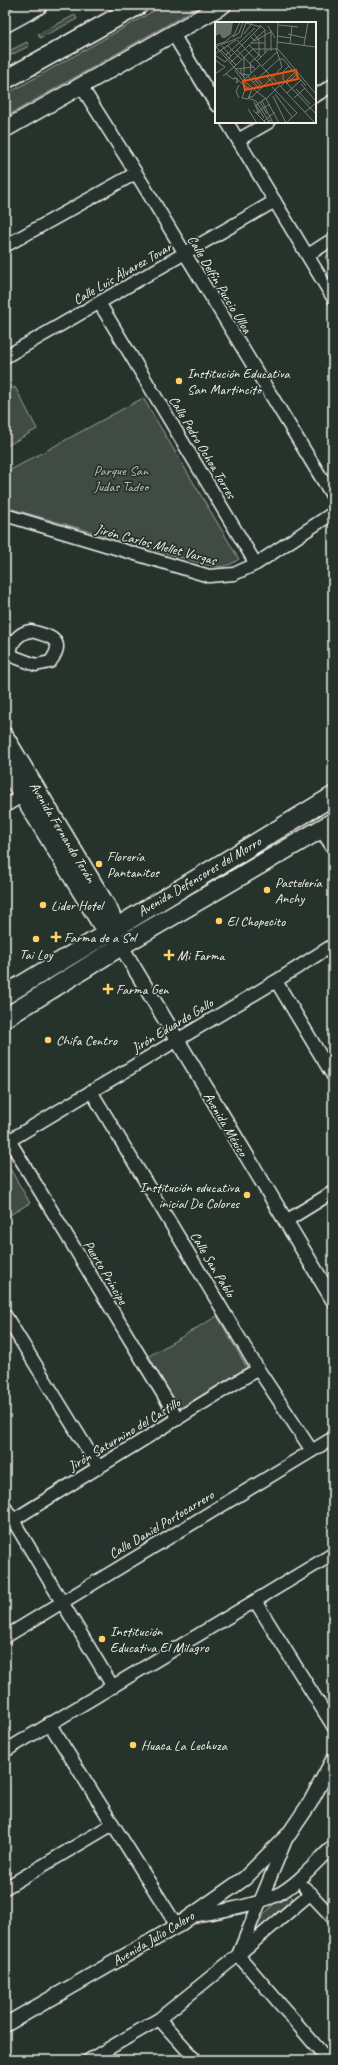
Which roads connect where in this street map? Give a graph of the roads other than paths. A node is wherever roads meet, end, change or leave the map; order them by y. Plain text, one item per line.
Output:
1 (38, 5) edge
2 (139, 5) edge
3 (223, 5) edge
4 (5, 23) edge
5 (173, 34) junction
6 (5, 80) edge
7 (333, 85) edge
8 (81, 86) junction
9 (316, 95) edge
10 (215, 103) edge
11 (228, 123) edge
12 (267, 123) edge
13 (5, 129) edge
14 (238, 140) junction
15 (136, 173) junction
16 (275, 201) junction
17 (333, 239) edge
18 (5, 246) edge
19 (184, 254) junction
20 (308, 255) junction
21 (333, 298) edge
22 (100, 304) junction
23 (5, 357) edge
24 (333, 497) edge
25 (333, 513) edge
26 (5, 515) edge
27 (256, 564) junction
28 (5, 736) edge
29 (5, 767) edge
30 (36, 787) junction
31 (22, 796) junction
32 (333, 796) edge
33 (5, 806) edge
34 (327, 826) edge
35 (333, 848) edge
36 (110, 930) junction
37 (333, 945) edge
38 (121, 946) junction
39 (276, 981) junction
40 (5, 995) edge
41 (5, 1018) edge
42 (175, 1040) junction
43 (333, 1076) edge
44 (92, 1091) junction
45 (7, 1142) edge
46 (333, 1192) edge
47 (286, 1221) junction
48 (333, 1300) edge
49 (5, 1315) edge
50 (258, 1369) junction
51 (178, 1419) junction
52 (333, 1438) edge
53 (312, 1451) junction
54 (98, 1468) junction
55 (5, 1507) edge
56 (9, 1522) edge
57 (333, 1554) edge
58 (256, 1600) junction
59 (62, 1602) junction
60 (5, 1636) edge
61 (113, 1687) junction
62 (48, 1724) junction
63 (333, 1726) edge
64 (5, 1751) edge
65 (333, 1760) edge
66 (114, 1824) junction
67 (289, 1834) junction
68 (333, 1846) edge
69 (296, 1881) junction
70 (5, 1888) edge
71 (311, 1893) junction
72 (260, 1900) junction
73 (192, 1916) junction
74 (333, 1918) edge
75 (177, 1926) junction
76 (238, 1955) junction
77 (159, 2019) junction
78 (5, 2025) edge
79 (89, 2060) edge
80 (196, 2060) edge
81 (328, 2060) edge

1 - 4 main road
2 - 6 main road
3 - 5 main road
5 - 8 main road
5 - 10 street
7 - 9 street
8 - 13 main road
8 - 15 street, Calle Delfín Puccio Ulloa
11 - 14 street
12 - 14 street
14 - 16 street
15 - 18 street
15 - 19 street, Calle Delfín Puccio Ulloa
16 - 19 street, Calle Luis Álvarez Tovar
16 - 20 street
17 - 20 street
19 - 22 street, Calle Luis Álvarez Tovar
19 - 24 street, Calle Delfín Puccio Ulloa
20 - 21 street
22 - 23 street, Calle Luis Álvarez Tovar
22 - 27 street, Calle Pedro Ochoa Torres
25 - 27 street, Jirón Carlos Mellet Vargas
26 - 27 street, Jirón Carlos Mellet Vargas
28 - 30 main road, Avenida Fernando Terán
29 - 31 main road, Avenida Fernando Terán
30 - 31 street
30 - 36 main road, Avenida Fernando Terán
31 - 33 street
31 - 36 main road, Avenida Fernando Terán
32 - 36 main road, Avenida Defensores del Morro
34 - 35 street
34 - 38 main road, Avenida Defensores del Morro
36 - 38 main road, Avenida Fernando Terán
36 - 40 main road, Avenida Defensores del Morro
37 - 39 street, Jirón Eduardo Gallo
38 - 41 main road, Avenida Defensores del Morro
38 - 42 street, Avenida México
39 - 42 street, Jirón Eduardo Gallo
39 - 43 street
42 - 44 street, Jirón Eduardo Gallo
42 - 47 street, Avenida México
44 - 45 street, Jirón Eduardo Gallo
44 - 50 street, Calle San Pablo
45 - 51 street, Puerto Príncipe
46 - 47 street
47 - 48 street, Avenida México
49 - 54 street
50 - 51 street, Jirón Saturnino del Castillo
50 - 53 street, Calle San Pablo
51 - 54 street, Jirón Saturnino del Castillo
52 - 53 street, Calle Daniel Portocarrero
53 - 59 street, Calle Daniel Portocarrero
54 - 56 street, Jirón Saturnino del Castillo
55 - 56 street
56 - 59 street
57 - 58 street
58 - 61 street
58 - 63 street
59 - 60 street, Calle Daniel Portocarrero
59 - 61 street
61 - 62 street
62 - 64 street
62 - 66 street
65 - 67 street, Avenida Julio Calero
66 - 70 street
66 - 75 street
67 - 72 street, Avenida Julio Calero
67 - 73 street, Avenida Julio Calero
68 - 69 street
69 - 71 street
69 - 72 street
71 - 74 street
71 - 76 street
72 - 73 street
72 - 76 street, Avenida Julio Calero
73 - 75 street, Avenida Julio Calero
75 - 78 street, Avenida Julio Calero
76 - 77 street
76 - 81 street
77 - 79 street
77 - 80 street

